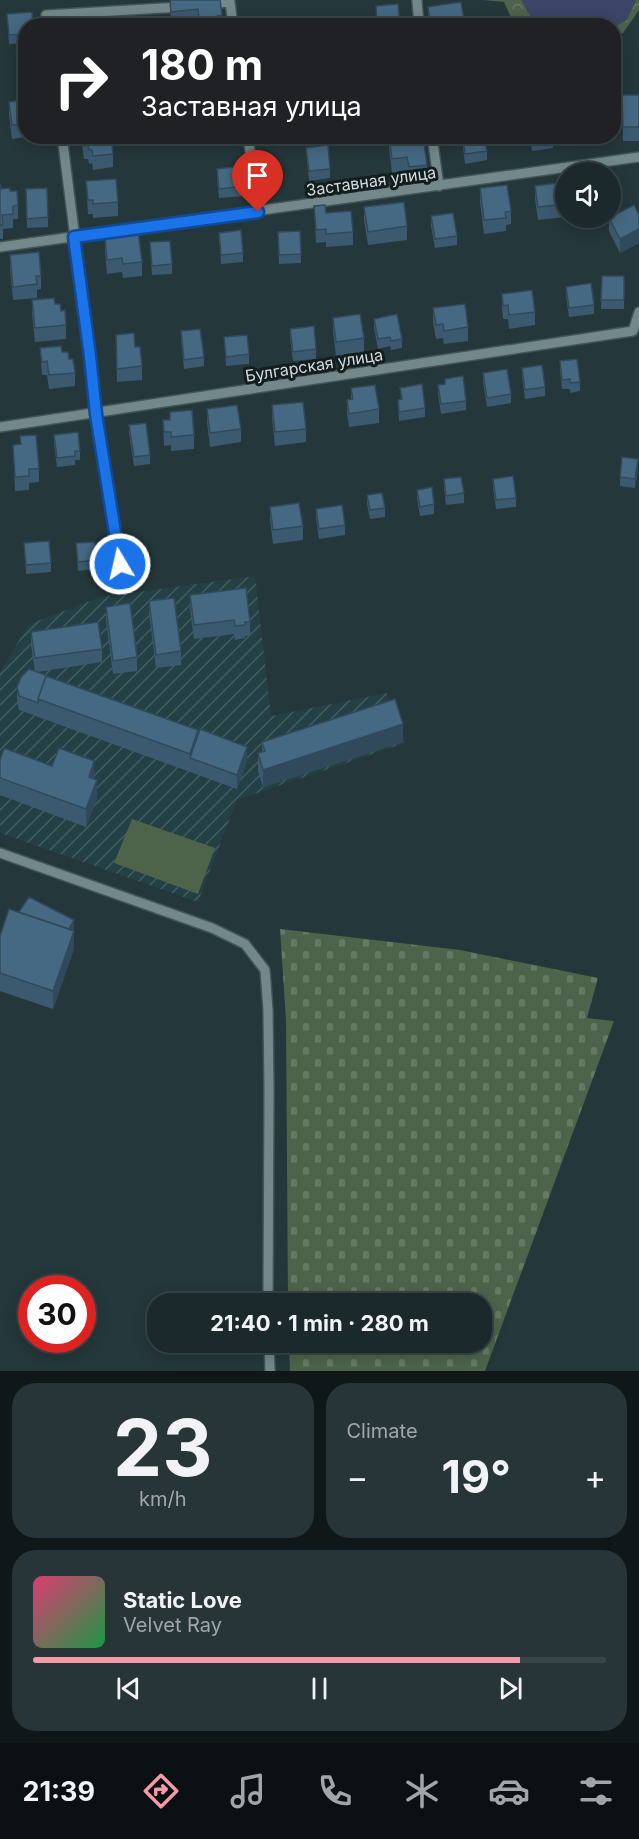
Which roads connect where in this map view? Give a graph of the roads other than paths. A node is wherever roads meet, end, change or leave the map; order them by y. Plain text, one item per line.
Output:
1 (417, 1) edge
2 (199, 5) edge
3 (188, 6) edge
4 (46, 18) edge
5 (232, 18) edge
6 (418, 18) edge
7 (63, 144) edge
8 (249, 144) edge
9 (433, 144) edge
10 (639, 157) edge
11 (439, 186) junction
12 (258, 212) junction
13 (74, 237) junction
14 (0, 247) edge
15 (639, 312) edge
16 (96, 414) junction
17 (0, 427) edge
18 (120, 564) dead end
19 (0, 853) edge
20 (268, 1293) edge
21 (269, 1353) edge
22 (270, 1371) edge

1 - 6 street
2 - 5 street
3 - 4 street
7 - 13 street
8 - 12 street
9 - 11 street
10 - 11 street, Заставная улица
11 - 12 street, Заставная улица
12 - 13 street, Заставная улица
13 - 14 street, Заставная улица
13 - 16 street
15 - 16 street, Булгарская улица
16 - 17 street, Булгарская улица
16 - 18 street
19 - 20 street
21 - 22 street

